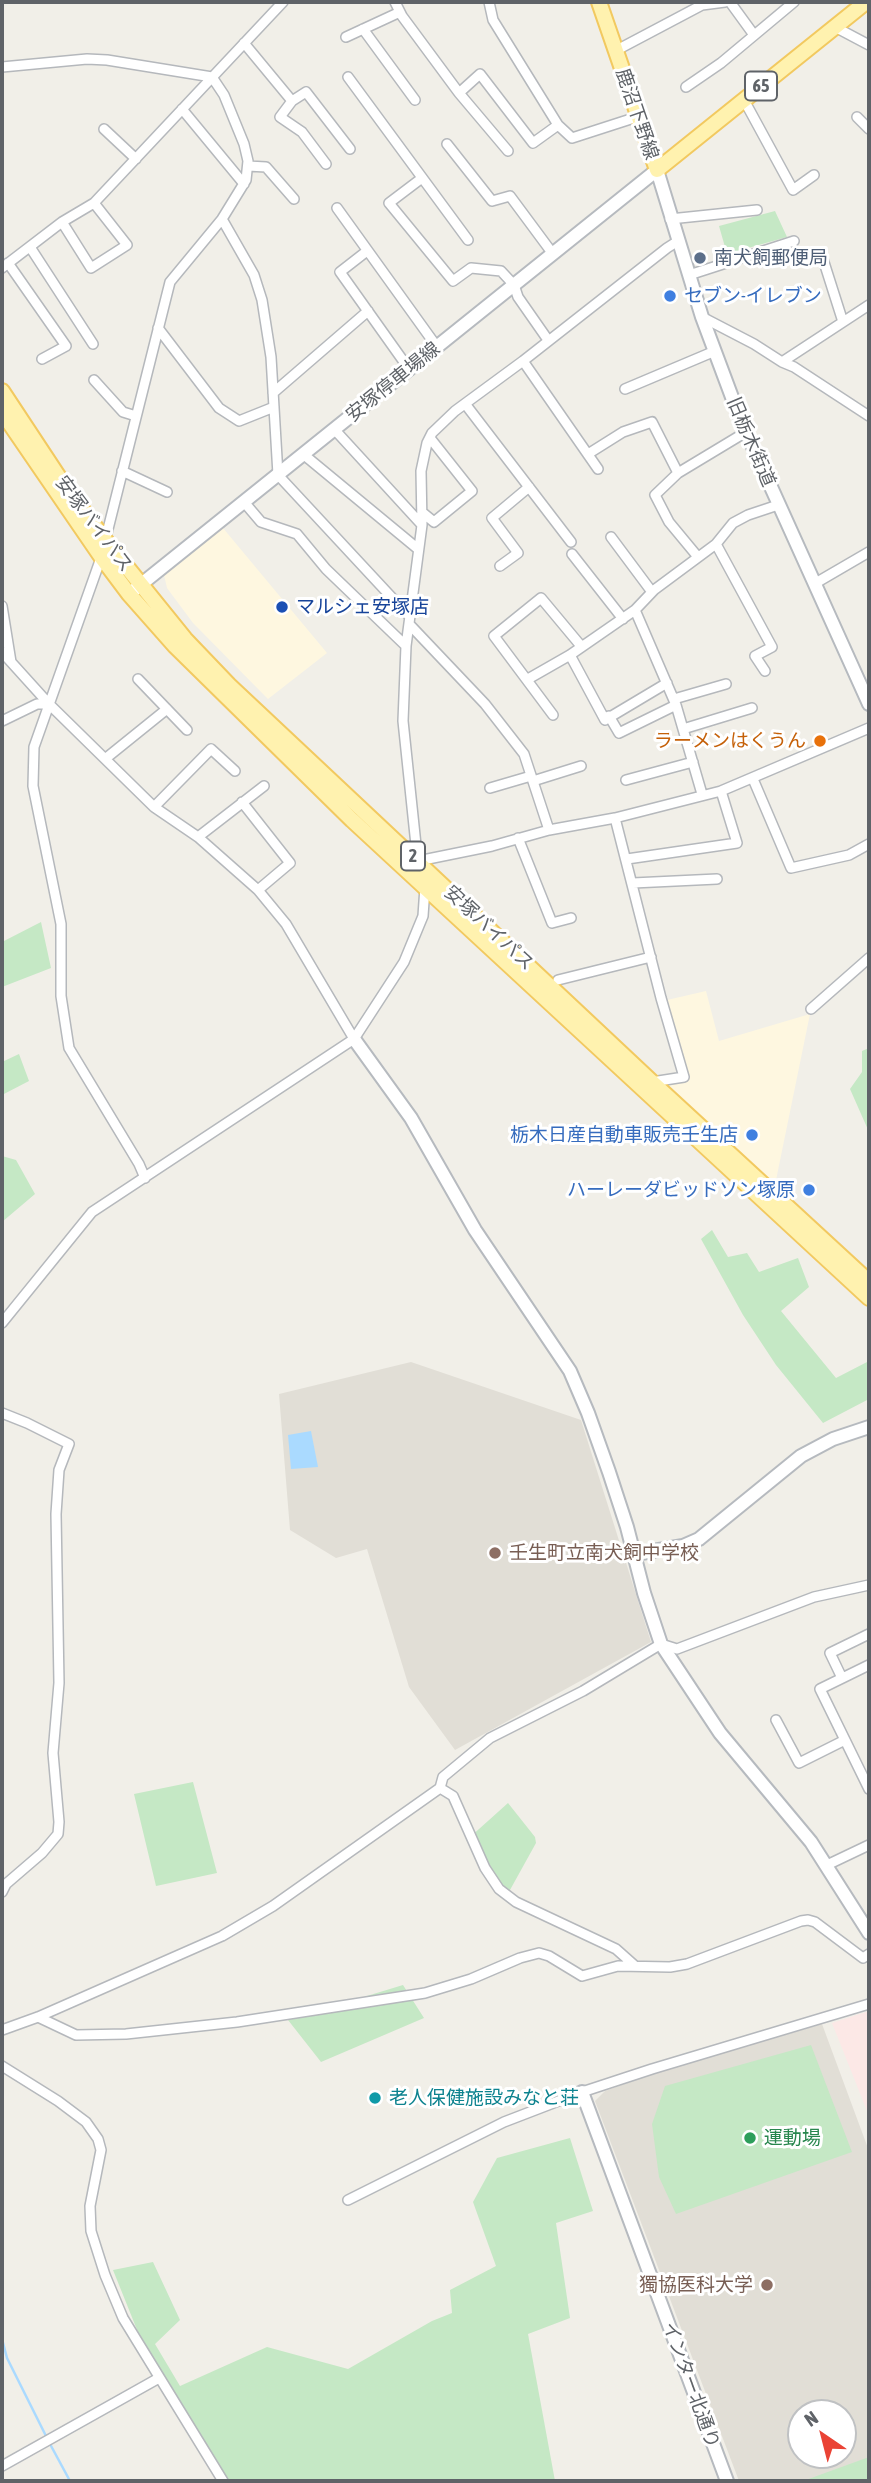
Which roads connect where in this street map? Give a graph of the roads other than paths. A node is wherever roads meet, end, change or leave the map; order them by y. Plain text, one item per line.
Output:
1 (282, 2) edge
2 (396, 2) edge
3 (489, 2) edge
4 (599, 2) edge
5 (727, 2) edge
6 (794, 2) edge
7 (866, 2) edge
8 (400, 12) junction
9 (835, 27) junction
10 (363, 29) junction
11 (754, 36) junction
12 (346, 37) dead end
13 (244, 43) junction
14 (869, 45) edge
15 (615, 51) junction
16 (2, 67) edge
17 (348, 77) dead end
18 (212, 78) junction
19 (686, 87) dead end
20 (459, 93) junction
21 (415, 100) dead end
22 (744, 100) junction
23 (292, 101) junction
24 (183, 109) junction
25 (637, 117) junction
26 (857, 117) dead end
27 (558, 125) junction
28 (104, 129) dead end
29 (869, 130) edge
30 (447, 144) dead end
31 (350, 149) dead end
32 (508, 151) dead end
33 (136, 159) junction
34 (326, 164) dead end
35 (248, 166) junction
36 (657, 170) junction
37 (814, 175) dead end
38 (422, 178) junction
39 (244, 184) junction
40 (294, 199) dead end
41 (94, 203) junction
42 (337, 208) dead end
43 (757, 210) dead end
44 (222, 219) junction
45 (670, 219) junction
46 (62, 222) junction
47 (468, 240) dead end
48 (794, 241) dead end
49 (678, 242) junction
50 (30, 247) junction
51 (367, 251) junction
52 (553, 254) junction
53 (822, 256) dead end
54 (5, 266) edge
55 (689, 275) junction
56 (513, 285) junction
57 (869, 305) edge
58 (368, 311) junction
59 (702, 317) junction
60 (843, 323) junction
61 (158, 328) junction
62 (548, 340) junction
63 (93, 344) dead end
64 (437, 346) junction
65 (715, 351) junction
66 (42, 359) dead end
67 (523, 361) junction
68 (782, 362) junction
69 (410, 369) junction
70 (94, 380) dead end
71 (625, 389) dead end
72 (2, 391) edge
73 (273, 393) junction
74 (466, 405) junction
75 (274, 407) junction
76 (2, 412) edge
77 (136, 416) junction
78 (869, 416) edge
79 (334, 429) junction
80 (746, 432) junction
81 (430, 438) junction
82 (303, 454) junction
83 (588, 454) junction
84 (598, 469) dead end
85 (122, 471) junction
86 (678, 473) junction
87 (278, 475) junction
88 (529, 487) junction
89 (167, 492) dead end
90 (244, 502) junction
91 (778, 505) junction
92 (422, 513) junction
93 (422, 525) junction
94 (611, 537) dead end
95 (105, 540) junction
96 (571, 542) dead end
97 (716, 544) junction
98 (418, 549) junction
99 (869, 552) edge
100 (572, 554) dead end
101 (698, 557) junction
102 (102, 558) junction
103 (500, 566) dead end
104 (814, 584) junction
105 (135, 590) junction
106 (652, 592) junction
107 (2, 606) edge
108 (635, 610) junction
109 (410, 620) junction
110 (623, 620) junction
111 (406, 646) junction
112 (580, 646) junction
113 (2, 652) edge
114 (570, 655) junction
115 (11, 662) junction
116 (765, 671) dead end
117 (138, 679) dead end
118 (528, 679) junction
119 (667, 682) junction
120 (726, 684) dead end
121 (867, 695) edge
122 (675, 702) junction
123 (49, 704) junction
124 (752, 708) dead end
125 (167, 709) junction
126 (553, 715) dead end
127 (609, 716) junction
128 (2, 721) edge
129 (869, 727) edge
130 (683, 729) junction
131 (187, 730) dead end
132 (105, 759) junction
133 (693, 762) junction
134 (581, 766) dead end
135 (235, 771) dead end
136 (532, 778) junction
137 (753, 779) junction
138 (626, 780) dead end
139 (264, 786) dead end
140 (490, 788) dead end
141 (721, 791) junction
142 (702, 794) junction
143 (243, 802) junction
144 (154, 807) junction
145 (615, 818) junction
146 (548, 830) junction
147 (198, 838) junction
148 (517, 838) junction
149 (869, 844) edge
150 (627, 859) junction
151 (418, 861) junction
152 (717, 879) dead end
153 (633, 883) junction
154 (425, 887) junction
155 (258, 890) junction
156 (571, 918) dead end
157 (651, 957) junction
158 (869, 958) edge
159 (558, 981) dead end
160 (811, 1009) dead end
161 (354, 1039) junction
162 (652, 1082) junction
163 (145, 1178) junction
164 (869, 1282) edge
165 (869, 1298) edge
166 (2, 1323) edge
167 (2, 1413) edge
168 (869, 1427) edge
169 (635, 1554) junction
170 (869, 1585) edge
171 (869, 1634) edge
172 (662, 1644) junction
173 (869, 1665) edge
174 (842, 1678) junction
175 (776, 1720) dead end
176 (845, 1741) junction
177 (440, 1788) junction
178 (869, 1789) edge
179 (869, 1845) edge
180 (827, 1865) junction
181 (2, 1892) edge
182 (869, 1933) edge
183 (869, 1954) edge
184 (634, 1965) junction
185 (869, 2004) edge
186 (38, 2017) junction
187 (2, 2031) edge
188 (2, 2066) edge
189 (582, 2092) junction
190 (348, 2200) dead end
191 (159, 2378) junction
192 (2, 2466) edge
193 (223, 2481) edge
194 (727, 2481) edge

1 - 13 street
2 - 8 street
3 - 27 street
4 - 15 main road, 鹿沼下野線
5 - 11 street
5 - 15 street
6 - 11 street
7 - 9 main road, 鹿沼下野線 / 65
8 - 10 street
8 - 20 street
9 - 14 street
9 - 22 main road, 鹿沼下野線 / 65
10 - 12 street
10 - 21 street
11 - 19 street
13 - 18 street
13 - 23 street
15 - 25 main road, 鹿沼下野線
16 - 18 street
17 - 38 street
18 - 24 street
18 - 35 street
20 - 27 street
20 - 32 street
22 - 36 main road, 鹿沼下野線 / 65
22 - 37 street
23 - 31 street
23 - 34 street
24 - 33 street
24 - 39 street
25 - 27 street
25 - 36 main road, 鹿沼下野線
26 - 29 street
28 - 33 street
30 - 52 street
33 - 41 street
35 - 39 street
35 - 40 street
36 - 45 street, 旧栃木街道
36 - 52 street, 安塚停車場線
38 - 47 street
38 - 56 street
39 - 44 street
41 - 46 street
41 - 46 street
42 - 51 street
43 - 45 street
44 - 61 street
44 - 73 street
45 - 49 street, 旧栃木街道
46 - 50 street
48 - 55 street
49 - 55 street, 旧栃木街道
49 - 62 street
50 - 54 street
50 - 63 street
51 - 58 street
51 - 64 street
52 - 56 street, 安塚停車場線
53 - 60 street
54 - 66 street
55 - 59 street, 旧栃木街道
56 - 62 street
56 - 64 street, 安塚停車場線
57 - 60 street
58 - 69 street
58 - 73 street
59 - 65 street, 旧栃木街道
59 - 68 street
60 - 68 street
61 - 75 street
61 - 77 street
62 - 67 street
64 - 69 street, 安塚停車場線
65 - 71 street
65 - 80 street, 旧栃木街道
67 - 74 street
67 - 83 street
68 - 78 street
69 - 79 street, 安塚停車場線
70 - 77 street
72 - 95 main road, 安塚バイパス / 2
73 - 75 street
74 - 81 street
74 - 88 street
75 - 87 street
76 - 102 main road, 安塚バイパス / 2
77 - 85 street
79 - 82 street, 安塚停車場線
79 - 93 street
80 - 86 street
80 - 91 street, 旧栃木街道
81 - 92 street
81 - 92 street
82 - 87 street, 安塚停車場線
82 - 98 street
83 - 84 street
83 - 86 street
85 - 89 street
85 - 95 street
86 - 101 street
87 - 90 street, 安塚停車場線
87 - 109 street
88 - 96 street
88 - 103 street
90 - 105 street, 安塚停車場線
90 - 111 street
91 - 97 street
91 - 104 street, 旧栃木街道
92 - 93 street
93 - 98 street
94 - 106 street
95 - 102 street
95 - 105 main road, 安塚バイパス / 2
97 - 101 street
97 - 116 street
98 - 109 street
99 - 104 street
100 - 110 street
101 - 106 street
102 - 105 main road, 安塚バイパス / 2
102 - 123 street
104 - 121 street, 旧栃木街道
105 - 151 main road, 安塚バイパス / 2
105 - 154 main road, 安塚バイパス / 2
106 - 108 street
107 - 115 street
108 - 110 street
108 - 119 street
109 - 111 street
109 - 136 street
110 - 112 street
111 - 151 street
112 - 114 street
112 - 118 street
113 - 115 street
114 - 118 street
114 - 127 street
115 - 123 street
117 - 125 street
118 - 126 street
119 - 122 street
119 - 127 street
120 - 122 street
122 - 127 street
122 - 130 street
123 - 128 street
123 - 132 street
123 - 163 street
124 - 130 street
125 - 131 street
125 - 132 street
129 - 137 street
130 - 133 street
132 - 144 street
133 - 138 street
133 - 142 street
134 - 136 street
135 - 144 street
136 - 140 street
136 - 146 street
137 - 141 street
137 - 149 street
139 - 143 street
141 - 142 street
141 - 150 street
142 - 145 street
143 - 147 street
143 - 155 street
144 - 147 street
145 - 146 street
145 - 150 street
146 - 148 street
147 - 155 street
148 - 151 street
148 - 156 street
150 - 153 street
151 - 154 street
151 - 162 main road, 安塚バイパス / 2
152 - 153 street
153 - 157 street
154 - 161 street
154 - 165 main road, 安塚バイパス / 2
155 - 161 street
157 - 159 street
157 - 162 street
158 - 160 street
161 - 163 street
161 - 169 street
162 - 164 main road, 安塚バイパス / 2
163 - 166 street
167 - 181 street
168 - 169 street
169 - 172 street
170 - 172 street
171 - 174 street
172 - 177 street
172 - 180 street
173 - 174 street
174 - 176 street
175 - 176 street
176 - 178 street
177 - 184 street
177 - 186 street
179 - 180 street
180 - 182 street
183 - 184 street
184 - 186 street
185 - 189 street
186 - 187 street
188 - 191 street
189 - 190 street
189 - 194 street, インター北通り
191 - 192 street
191 - 193 street

